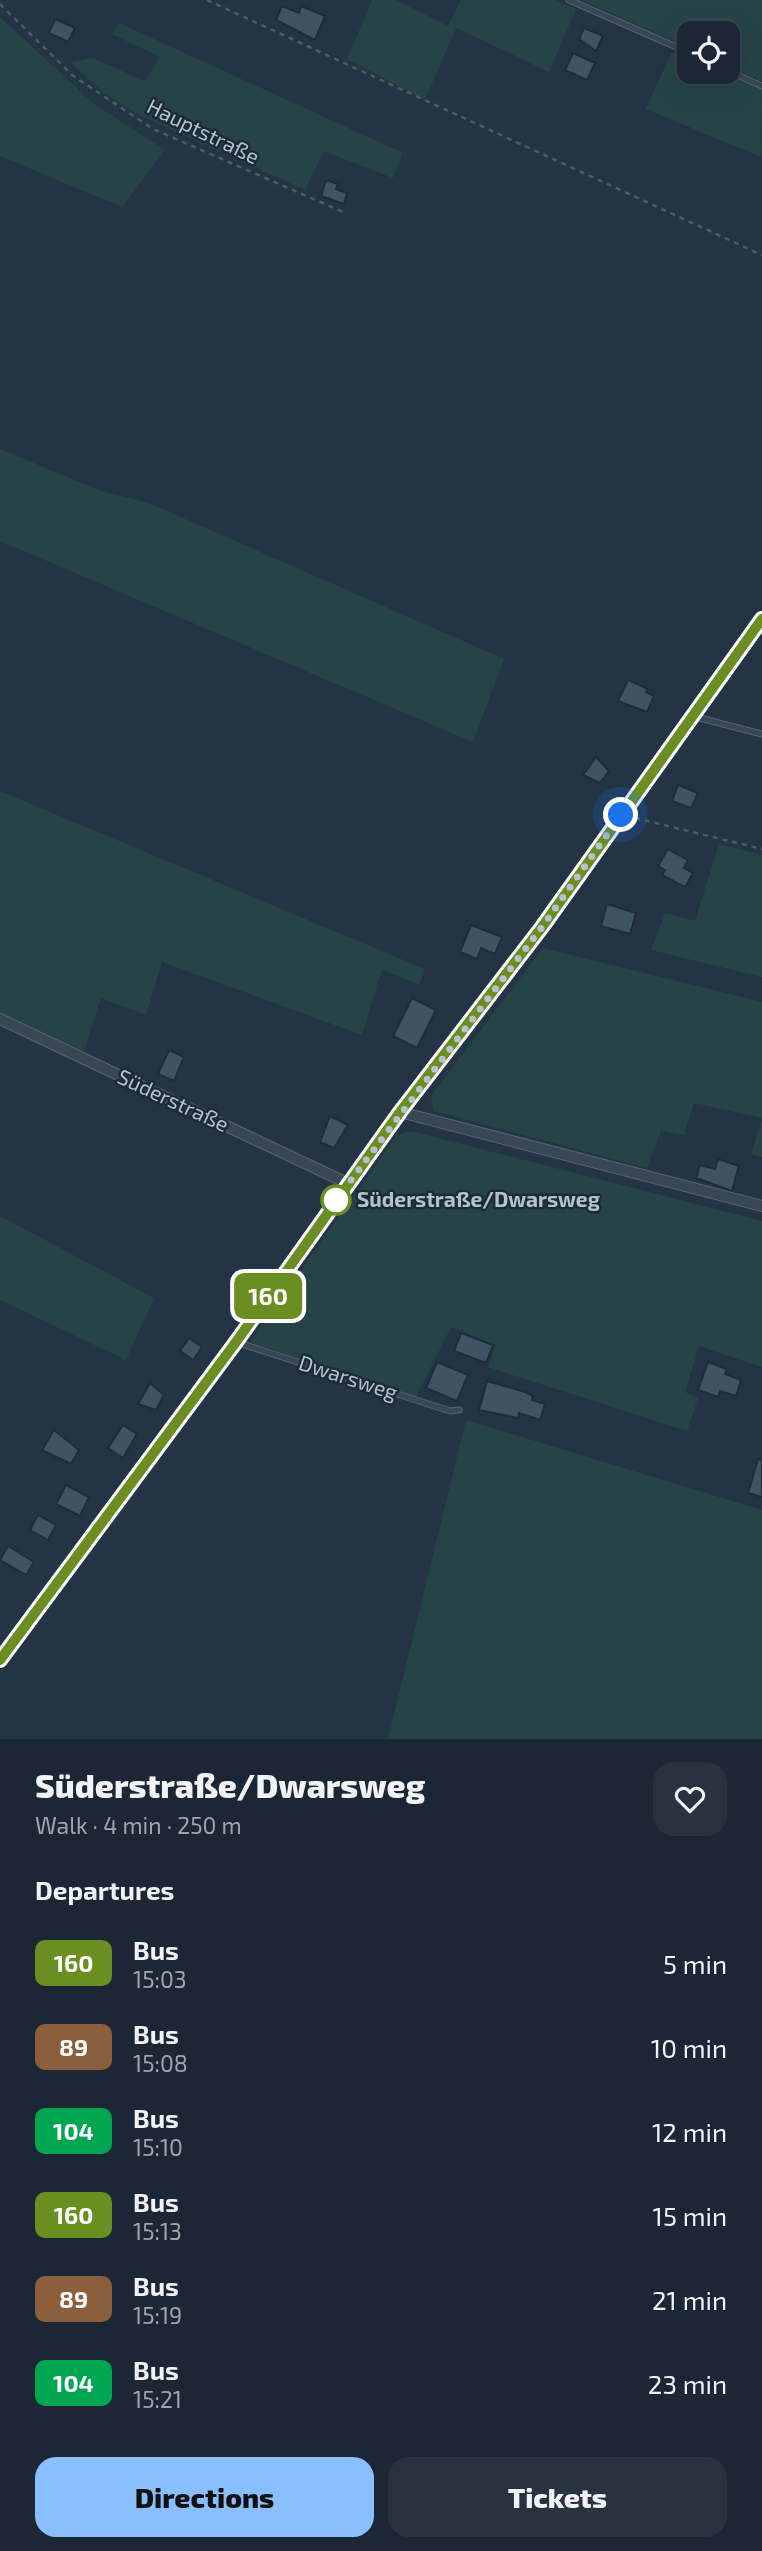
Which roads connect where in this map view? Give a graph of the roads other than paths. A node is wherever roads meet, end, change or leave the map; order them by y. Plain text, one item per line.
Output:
1 (569, 0) edge
2 (677, 47) edge
3 (740, 76) edge
4 (762, 86) edge
5 (762, 619) edge
6 (692, 716) junction
7 (762, 734) edge
8 (0, 1019) edge
9 (400, 1112) junction
10 (347, 1183) junction
11 (762, 1206) edge
12 (236, 1342) junction
13 (459, 1410) dead end
14 (0, 1660) edge

1 - 2 lane
3 - 4 lane
5 - 6 street
6 - 7 lane
6 - 9 street
8 - 10 street, Süderstraße
9 - 10 street
9 - 11 street
10 - 12 street
12 - 13 lane, Dwarsweg
12 - 14 street

